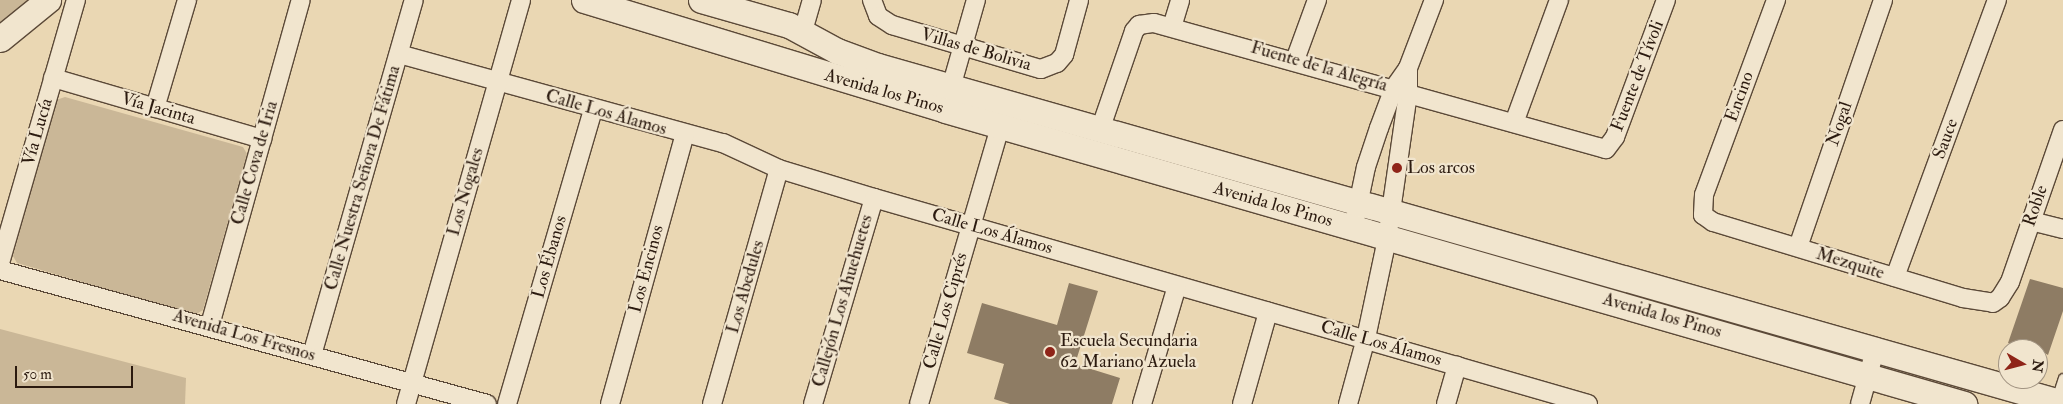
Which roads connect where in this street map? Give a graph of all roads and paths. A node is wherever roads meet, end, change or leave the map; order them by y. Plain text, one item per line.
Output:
1 (48, 0) edge
2 (76, 0) edge
3 (187, 0) edge
4 (301, 0) edge
5 (414, 0) edge
6 (521, 0) edge
7 (584, 0) edge
8 (701, 0) edge
9 (812, 0) edge
10 (872, 0) edge
11 (976, 0) edge
12 (1079, 0) edge
13 (1180, 0) edge
14 (1317, 0) edge
15 (1434, 0) edge
16 (1559, 0) edge
17 (1666, 0) edge
18 (1776, 0) edge
19 (1883, 0) edge
20 (1997, 0) edge
21 (632, 6) edge
22 (1172, 27) junction
23 (803, 31) junction
24 (0, 39) edge
25 (962, 48) junction
26 (399, 54) junction
27 (1295, 60) junction
28 (54, 78) junction
29 (497, 82) junction
30 (1401, 91) junction
31 (948, 99) junction
32 (155, 108) junction
33 (593, 109) junction
34 (1003, 114) junction
35 (1514, 122) junction
36 (1100, 130) junction
37 (2063, 130) edge
38 (685, 134) junction
39 (262, 139) junction
40 (1606, 149) joint
41 (779, 169) junction
42 (1704, 195) joint
43 (874, 198) junction
44 (1358, 204) junction
45 (1391, 213) junction
46 (2031, 221) junction
47 (970, 226) junction
48 (1353, 229) junction
49 (2063, 229) edge
50 (1387, 239) junction
51 (1798, 248) junction
52 (0, 263) edge
53 (0, 270) edge
54 (1895, 278) junction
55 (1638, 282) junction
56 (2010, 282) joint
57 (1176, 286) junction
58 (1630, 307) junction
59 (1268, 312) junction
60 (210, 326) junction
61 (1366, 338) junction
62 (1876, 347) junction
63 (312, 355) junction
64 (1457, 366) junction
65 (1868, 376) junction
66 (412, 384) junction
67 (2060, 394) edge
68 (1553, 399) edge
69 (406, 404) edge
70 (487, 404) edge
71 (507, 404) edge
72 (610, 404) edge
73 (712, 404) edge
74 (813, 404) edge
75 (919, 404) edge
76 (1142, 404) edge
77 (1242, 404) edge
78 (1348, 404) edge
79 (1446, 404) edge
80 (1588, 404) edge
81 (1860, 404) edge
82 (1964, 404) edge

1 - 24 street
2 - 28 street, Vía Lucía
3 - 32 street
4 - 39 street, Calle Cova de Iria
5 - 26 street, Calle Nuestra Señora De Fátima
6 - 29 street, Los Nogales
7 - 21 street, Avenida los Pinos
8 - 23 street, Avenida los Pinos
9 - 23 street
10 - 25 street, Villas de Bolivia
11 - 25 street
12 - 25 street, Villas de Bolivia
13 - 22 street
14 - 27 street
15 - 30 street
16 - 35 street
17 - 40 street, Fuente de Tívoli
18 - 42 street, Encino
19 - 51 street, Nogal
20 - 54 street, Sauce
21 - 31 street, Avenida los Pinos
22 - 27 street, Fuente de la Alegría
22 - 36 street, Fuente de la Alegría
23 - 31 street, Avenida los Pinos
25 - 31 street
26 - 29 street, Calle Los Álamos
26 - 63 street, Calle Nuestra Señora De Fátima
27 - 30 street, Fuente de la Alegría
28 - 32 street, Vía Jacinta
28 - 52 street, Vía Lucía
29 - 33 street, Calle Los Álamos
29 - 66 street, Los Nogales
30 - 35 street, Fuente de la Alegría
30 - 44 street
30 - 45 street
31 - 34 street, Avenida los Pinos
32 - 39 street, Vía Jacinta
33 - 38 street, Calle Los Álamos
33 - 71 street, Los Ébanos
34 - 36 street, Avenida los Pinos
34 - 47 street, Calle Los Ciprés
34 - 48 street, Avenida los Pinos
35 - 40 street, Fuente de la Alegría
36 - 44 street, Avenida los Pinos
37 - 46 street, Roble
38 - 41 street, Calle Los Álamos
38 - 72 street, Los Encinos
39 - 60 street, Calle Cova de Iria
41 - 43 street, Calle Los Álamos
41 - 73 street, Los Abedules
42 - 51 street, Mezquite
43 - 47 street, Calle Los Álamos
43 - 74 street, Callejón Los Ahuehuetes
44 - 45 street, Avenida los Pinos
44 - 48 street
45 - 50 street
45 - 55 street, Avenida los Pinos
46 - 49 street
46 - 56 street, Roble
47 - 57 street, Calle Los Álamos
47 - 75 street, Calle Los Ciprés
48 - 50 street, Avenida los Pinos
50 - 58 street, Avenida los Pinos
50 - 61 street
51 - 54 street, Mezquite
53 - 60 street, Avenida Los Fresnos
54 - 56 street, Mezquite
55 - 58 street
55 - 62 street, Avenida los Pinos
57 - 59 street, Calle Los Álamos
57 - 76 street
58 - 65 street, Avenida los Pinos
59 - 61 street, Calle Los Álamos
59 - 77 street
60 - 63 street, Avenida Los Fresnos
61 - 64 street, Calle Los Álamos
61 - 78 street
62 - 65 street
62 - 67 street, Avenida los Pinos
63 - 66 street, Avenida Los Fresnos
64 - 68 street, Calle Los Álamos
64 - 79 street
65 - 81 street
65 - 82 street, Avenida los Pinos
66 - 69 street, Los Nogales
66 - 70 street, Avenida Los Fresnos
68 - 80 street, Calle Los Álamos

